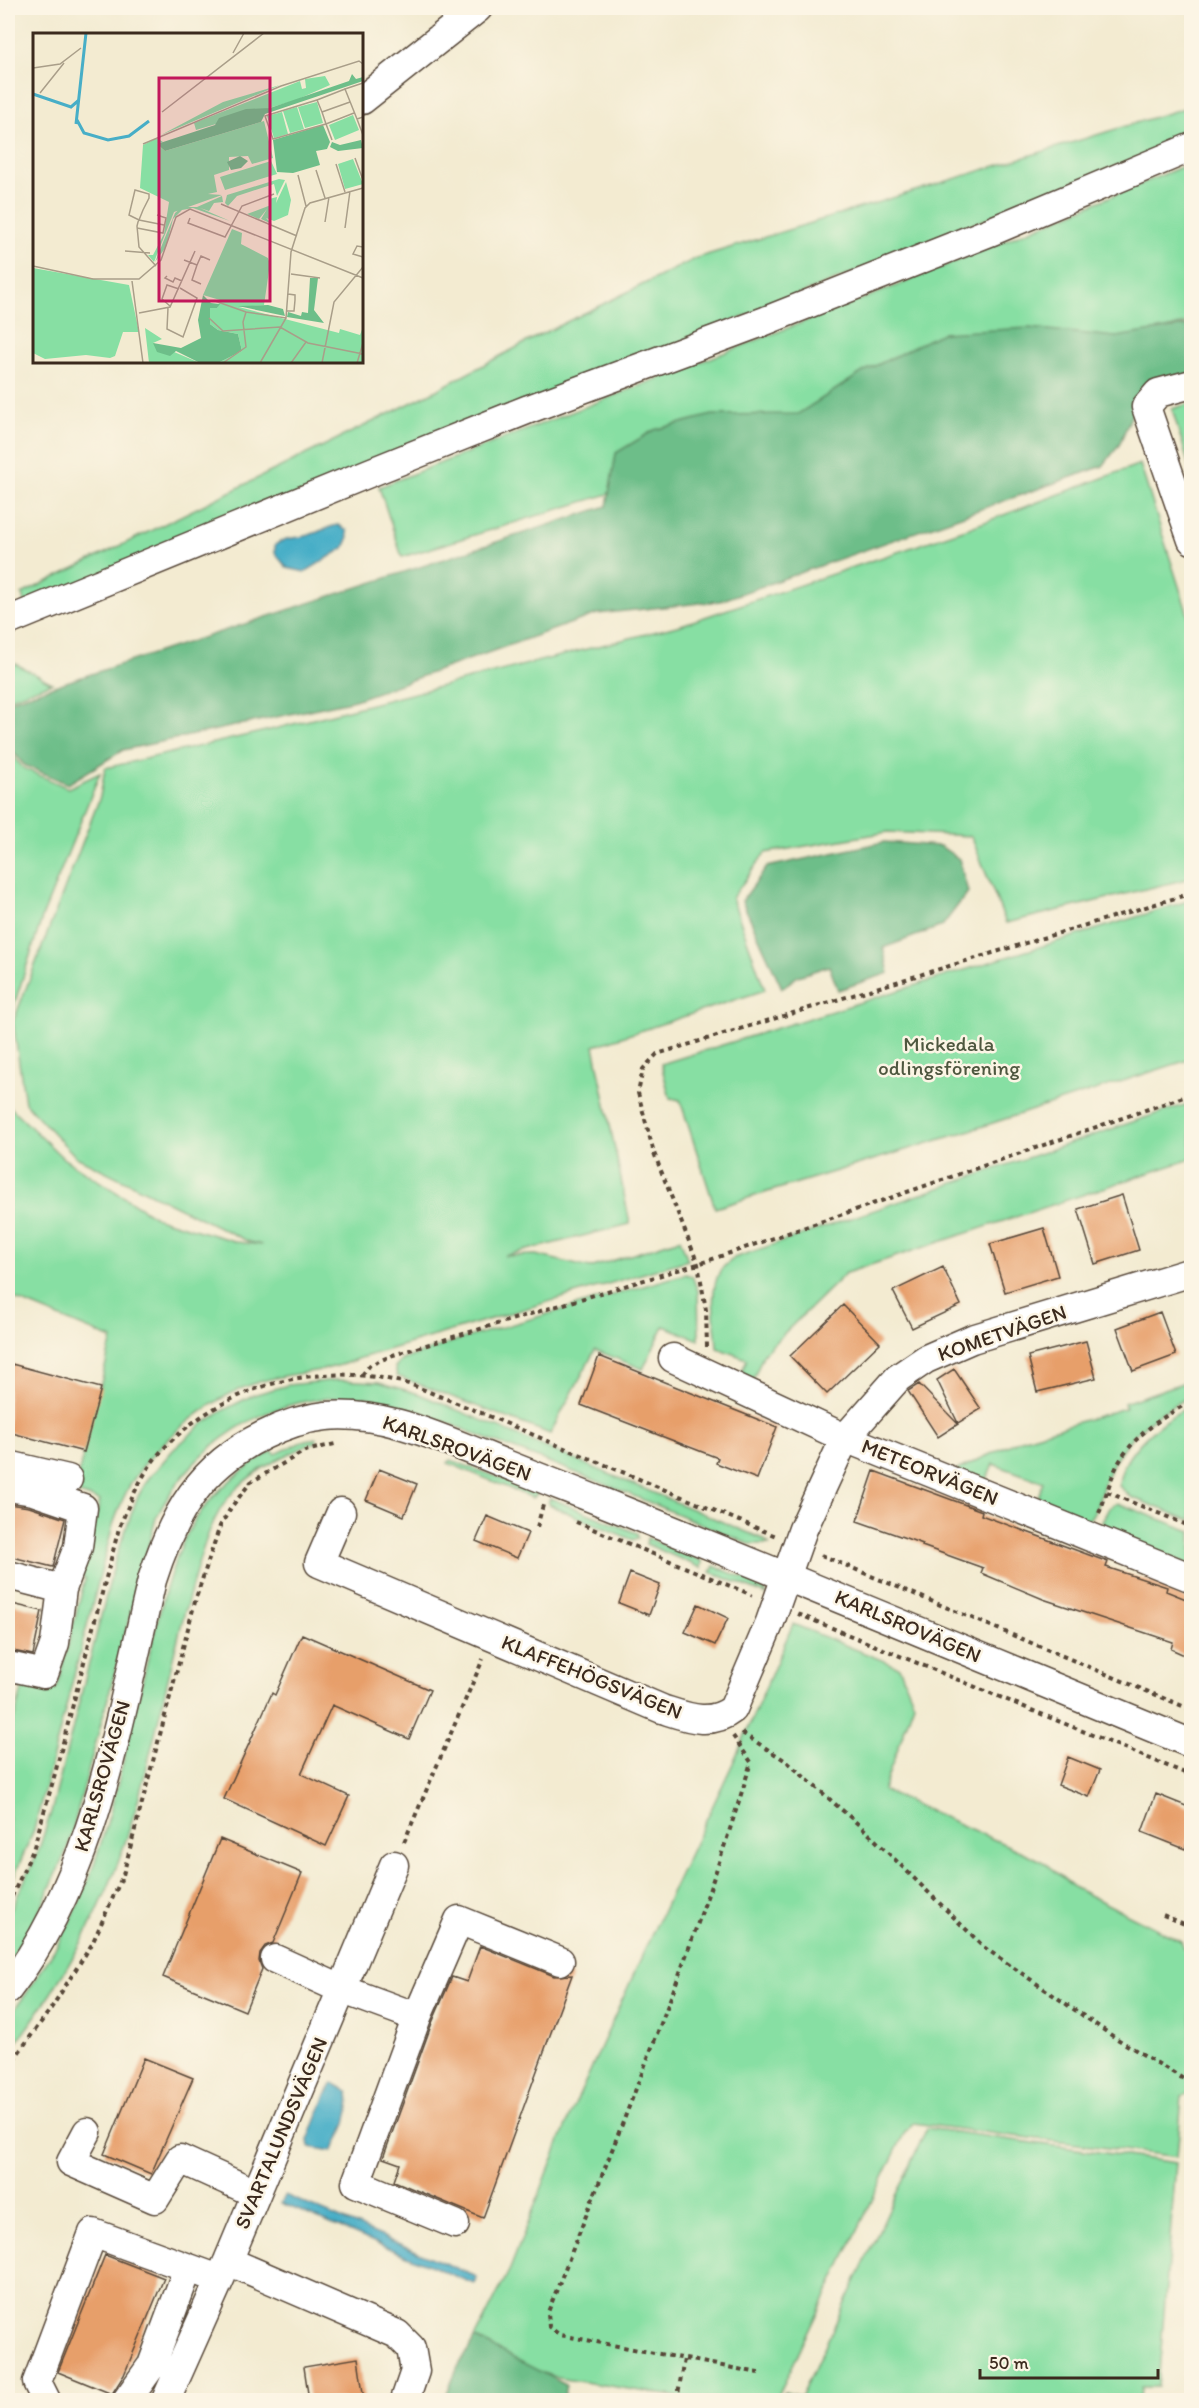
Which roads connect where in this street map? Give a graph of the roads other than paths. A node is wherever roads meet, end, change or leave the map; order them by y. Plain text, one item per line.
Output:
1 (478, 8) edge
2 (363, 99) edge
3 (1191, 147) edge
4 (1191, 384) edge
5 (1191, 540) edge
6 (8, 621) edge
7 (1191, 1272) edge
8 (685, 1363) road end
9 (845, 1438) junction
10 (8, 1465) edge
11 (68, 1479) dead end
12 (8, 1486) edge
13 (341, 1512) dead end
14 (8, 1575) edge
15 (786, 1575) junction
16 (1191, 1578) edge
17 (62, 1589) junction
18 (8, 1666) edge
19 (1191, 1744) edge
20 (394, 1865) road end
21 (275, 1959) dead end
22 (560, 1961) dead end
23 (8, 1989) edge
24 (341, 1989) junction
25 (417, 2017) junction
26 (87, 2132) dead end
27 (255, 2193) junction
28 (455, 2224) dead end
29 (188, 2268) junction
30 (223, 2270) junction
31 (46, 2400) edge
32 (127, 2400) edge
33 (166, 2400) edge
34 (405, 2400) edge

1 - 2 street
3 - 6 street
4 - 5 street
7 - 9 street, KOMETVÄGEN
8 - 9 street, METEORVÄGEN
9 - 15 street, KOMETVÄGEN
9 - 16 street, METEORVÄGEN
10 - 11 street
12 - 17 street
13 - 15 street, KLAFFEHÖGSVÄGEN
14 - 17 street
15 - 19 street, KARLSROVÄGEN
15 - 23 street, KARLSROVÄGEN
17 - 18 street
20 - 24 street, SVARTALUNDSVÄGEN
21 - 24 street
22 - 25 street
24 - 25 street
24 - 27 street, SVARTALUNDSVÄGEN
25 - 28 street
26 - 27 street
27 - 30 street, SVARTALUNDSVÄGEN
29 - 30 street
29 - 31 street
29 - 32 street
30 - 33 street, SVARTALUNDSVÄGEN
30 - 34 street

